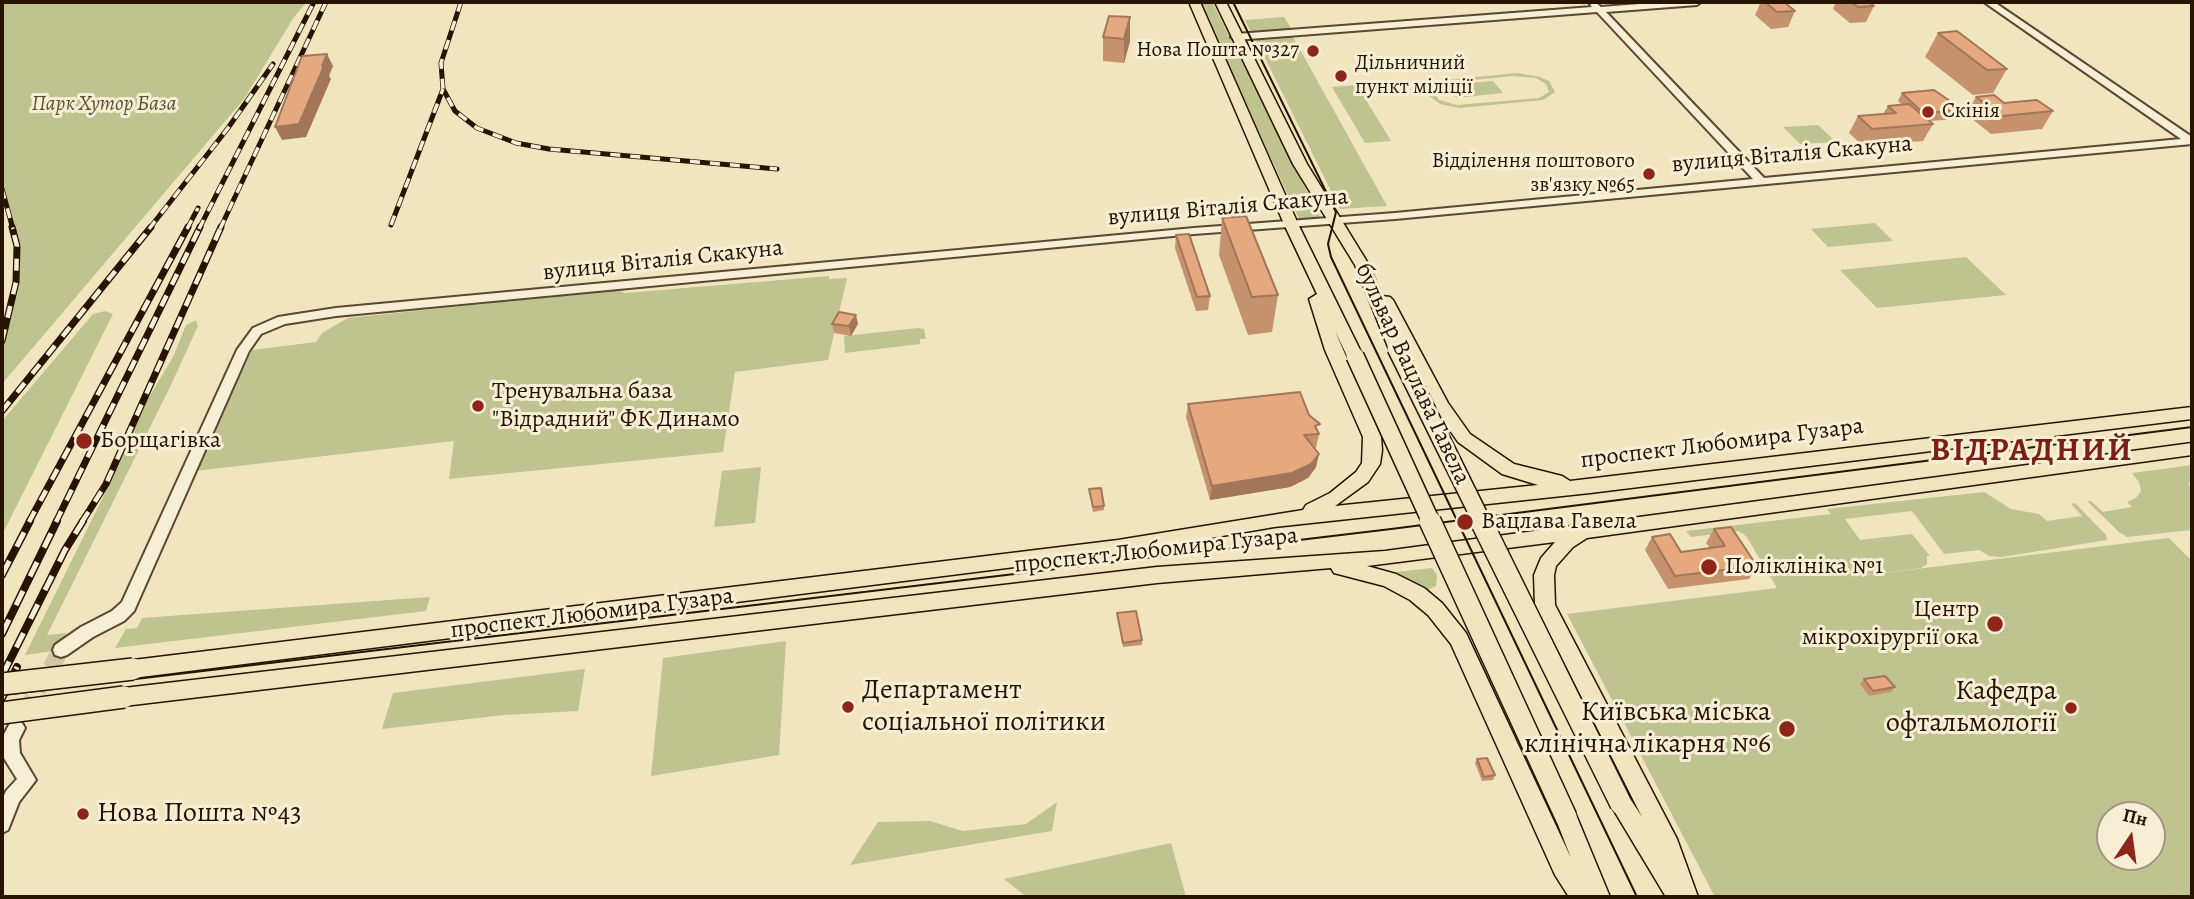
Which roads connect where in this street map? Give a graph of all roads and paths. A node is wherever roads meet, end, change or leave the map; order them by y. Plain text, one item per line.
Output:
1 (1194, 2) edge
2 (1220, 2) edge
3 (1697, 2) edge
4 (1988, 2) edge
5 (1595, 6) edge
6 (1236, 37) junction
7 (2191, 141) edge
8 (1759, 179) junction
9 (1335, 220) junction
10 (1291, 224) junction
11 (1307, 256) junction
12 (1362, 265) junction
13 (2192, 413) edge
14 (2192, 449) edge
15 (1590, 486) junction
16 (1274, 520) junction
17 (1619, 527) junction
18 (1303, 562) junction
19 (61, 650) tunnel mouth
20 (2, 684) edge
21 (9, 721) edge
22 (2, 824) edge
23 (1582, 897) edge
24 (1598, 897) edge
25 (1679, 897) edge
26 (1686, 897) edge

1 - 10 main road, бульвар Вацлава Гавела
2 - 6 main road, бульвар Вацлава Гавела
3 - 5 street
4 - 7 street
5 - 6 street
5 - 8 street
6 - 9 main road, бульвар Вацлава Гавела
7 - 8 street, вулиця Віталія Скакуна
8 - 9 street, вулиця Віталія Скакуна
9 - 10 street, вулиця Віталія Скакуна
9 - 12 main road, бульвар Вацлава Гавела
10 - 11 main road, бульвар Вацлава Гавела
10 - 19 street, вулиця Віталія Скакуна
11 - 16 main road
11 - 24 main road, бульвар Вацлава Гавела, bridge
12 - 15 main road
12 - 25 main road, бульвар Вацлава Гавела, bridge
13 - 15 main road, проспект Любомира Гузара
14 - 17 main road, проспект Любомира Гузара
15 - 16 main road, проспект Любомира Гузара
16 - 20 main road, проспект Любомира Гузара, bridge
17 - 18 main road, проспект Любомира Гузара
17 - 26 main road
18 - 21 main road, проспект Любомира Гузара, bridge
18 - 23 main road
21 - 22 street

